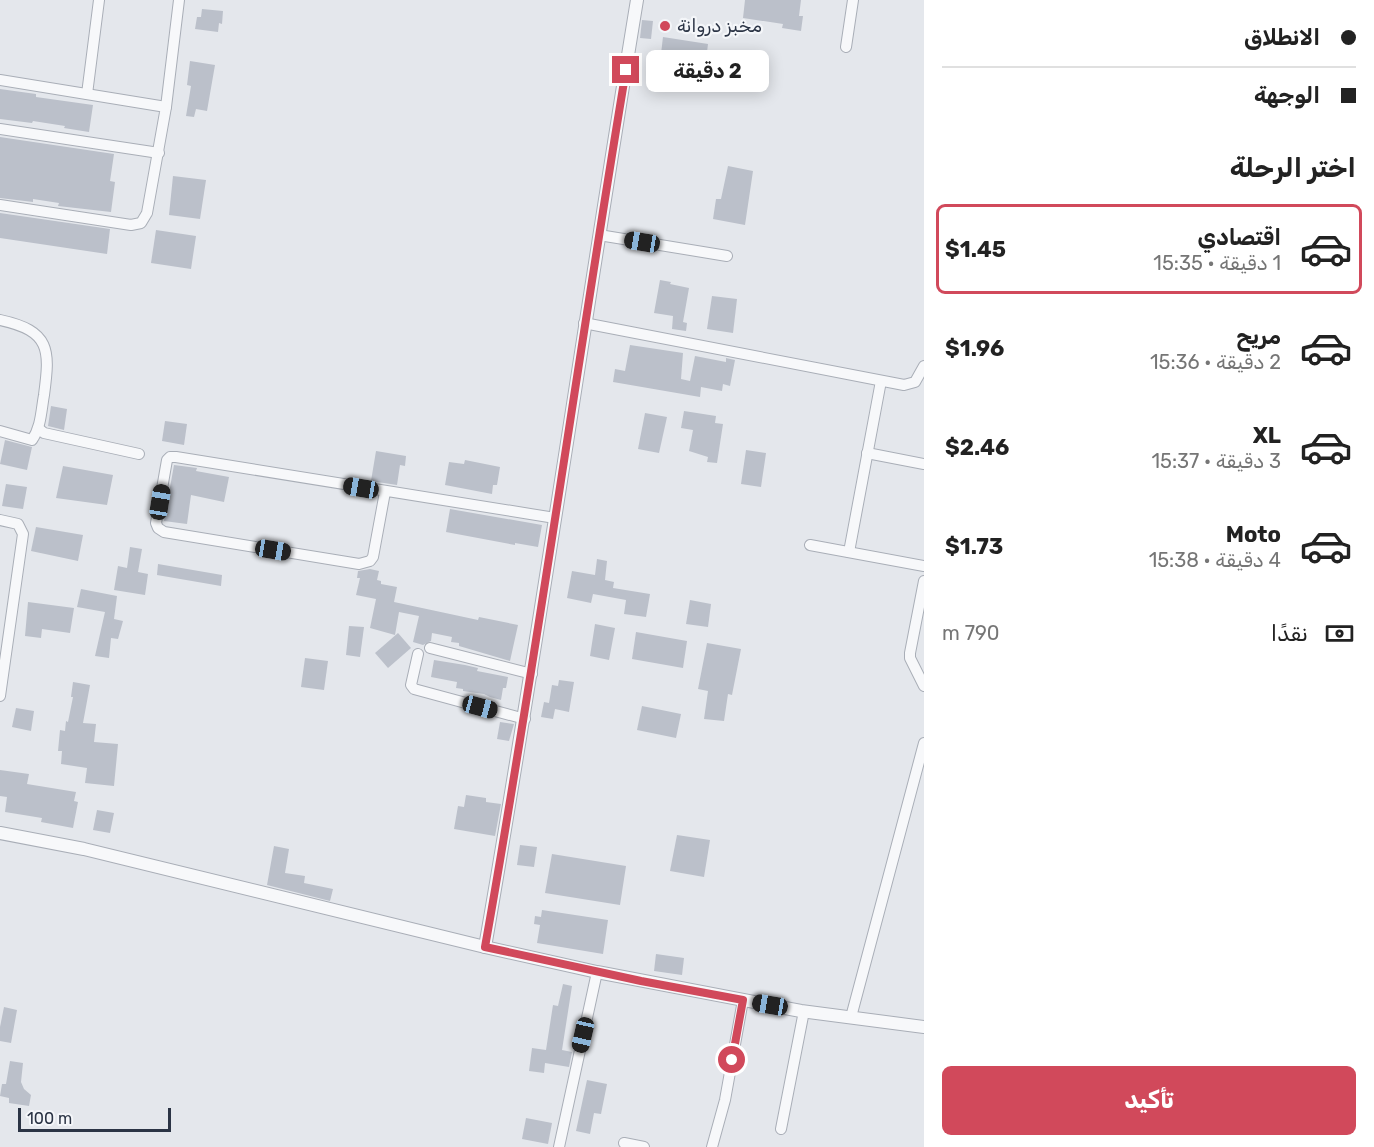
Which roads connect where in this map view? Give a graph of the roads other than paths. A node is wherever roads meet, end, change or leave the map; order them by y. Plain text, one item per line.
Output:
1 (99, 0) edge
2 (179, 0) edge
3 (637, 0) edge
4 (853, 0) edge
5 (846, 47) dead end
6 (0, 80) edge
7 (87, 94) junction
8 (166, 107) junction
9 (0, 129) edge
10 (159, 153) junction
11 (0, 205) edge
12 (599, 235) junction
13 (727, 256) dead end
14 (0, 320) edge
15 (584, 323) junction
16 (924, 366) edge
17 (881, 381) junction
18 (39, 429) junction
19 (0, 431) edge
20 (139, 453) dead end
21 (867, 453) junction
22 (924, 464) edge
23 (385, 492) junction
24 (555, 518) junction
25 (0, 520) edge
26 (810, 545) dead end
27 (849, 552) junction
28 (924, 566) edge
29 (924, 581) edge
30 (430, 648) dead end
31 (418, 654) dead end
32 (532, 674) junction
33 (924, 686) edge
34 (0, 696) edge
35 (525, 719) junction
36 (924, 743) edge
37 (0, 833) edge
38 (485, 947) junction
39 (597, 972) junction
40 (743, 1000) junction
41 (804, 1011) junction
42 (851, 1017) junction
43 (924, 1027) edge
44 (781, 1130) dead end
45 (624, 1143) dead end
46 (559, 1147) edge
47 (644, 1147) edge
48 (712, 1147) edge

1 - 7 street
2 - 8 street
3 - 12 street
4 - 5 street
6 - 7 street
7 - 8 street
8 - 10 street
9 - 10 street
10 - 11 street
12 - 13 street
12 - 15 street
14 - 18 street
15 - 17 street
15 - 24 street
16 - 17 street
17 - 21 street
18 - 19 street
18 - 20 street
21 - 22 street
21 - 27 street
23 - 23 street
23 - 24 street
24 - 32 street
25 - 34 street
26 - 27 street
27 - 28 street
29 - 33 street
30 - 32 street
31 - 35 street
32 - 35 street
35 - 38 street
36 - 42 street
37 - 38 street
38 - 39 street
39 - 40 street
39 - 46 street
40 - 41 street
40 - 48 street
41 - 42 street
41 - 44 street
42 - 43 street
45 - 47 street

